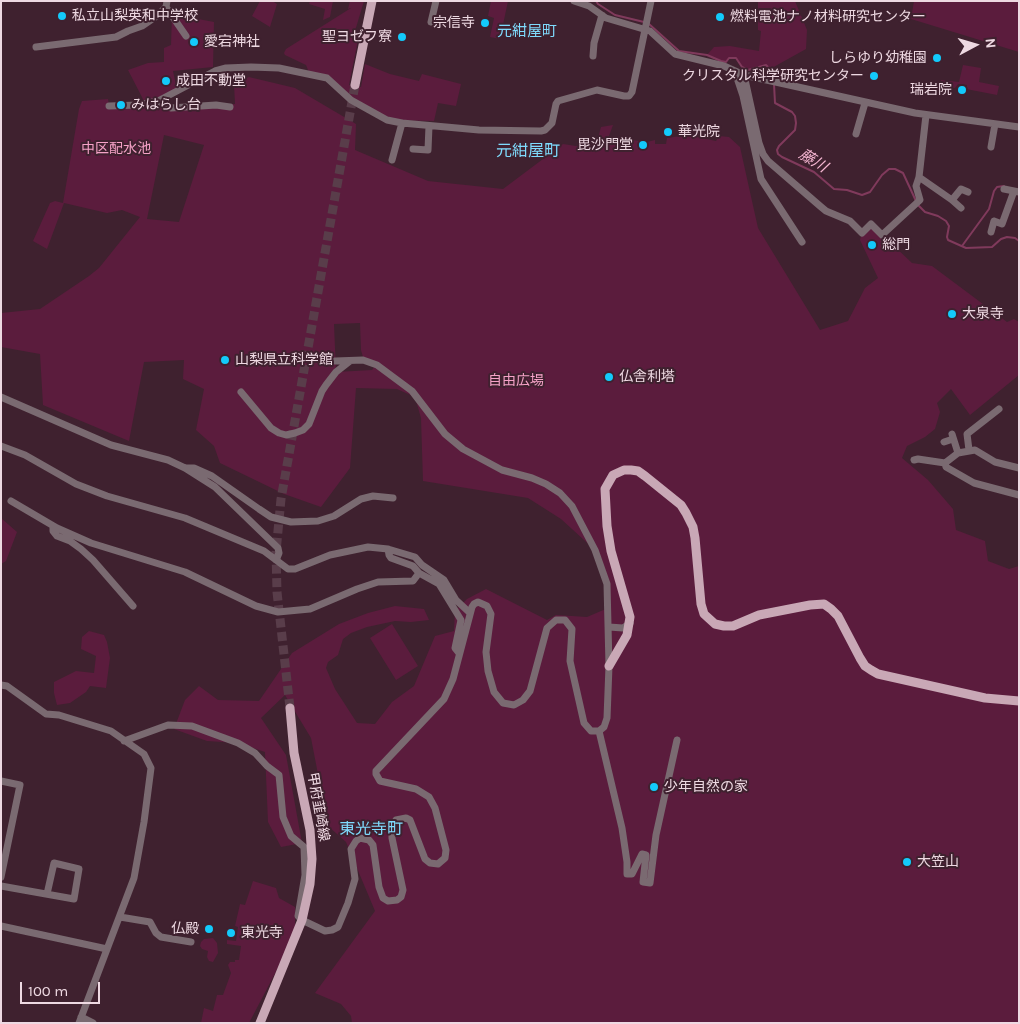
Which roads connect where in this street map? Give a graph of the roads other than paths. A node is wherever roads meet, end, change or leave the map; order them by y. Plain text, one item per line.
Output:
1 (372, 1) edge
2 (436, 1) edge
3 (574, 1) edge
4 (651, 1) edge
5 (167, 4) edge
6 (602, 15) junction
7 (431, 22) dead end
8 (647, 25) junction
9 (186, 36) dead end
10 (36, 47) dead end
11 (593, 56) dead end
12 (736, 72) junction
13 (744, 76) junction
14 (355, 85) tunnel mouth
15 (158, 101) junction
16 (866, 103) junction
17 (109, 106) dead end
18 (230, 107) dead end
19 (926, 115) junction
20 (402, 123) junction
21 (995, 124) junction
22 (429, 126) junction
23 (1019, 127) edge
24 (856, 134) dead end
25 (991, 147) dead end
26 (413, 149) dead end
27 (392, 160) dead end
28 (919, 177) junction
29 (1004, 189) dead end
30 (968, 192) dead end
31 (1016, 192) edge
32 (952, 200) junction
33 (961, 208) dead end
34 (991, 232) dead end
35 (802, 242) dead end
36 (352, 360) junction
37 (335, 361) dead end
38 (241, 392) dead end
39 (1, 397) edge
40 (999, 409) dead end
41 (944, 442) dead end
42 (1, 446) edge
43 (969, 450) junction
44 (958, 453) junction
45 (914, 460) dead end
46 (945, 463) junction
47 (186, 468) junction
48 (1019, 468) edge
49 (1019, 495) edge
50 (393, 498) dead end
51 (11, 501) dead end
52 (53, 526) junction
53 (388, 549) junction
54 (276, 560) junction
55 (418, 572) junction
56 (133, 606) dead end
57 (470, 613) junction
58 (630, 623) junction
59 (608, 628) junction
60 (460, 653) junction
61 (609, 666) junction
62 (1, 685) edge
63 (1019, 701) edge
64 (290, 708) tunnel mouth
65 (599, 731) junction
66 (677, 740) dead end
67 (124, 741) junction
68 (1, 781) edge
69 (1, 876) edge
70 (1, 886) edge
71 (47, 894) junction
72 (120, 917) junction
73 (302, 920) junction
74 (1, 926) edge
75 (191, 942) dead end
76 (107, 949) junction
77 (80, 1020) edge
78 (93, 1023) edge
79 (260, 1023) edge

1 - 14 main road
2 - 7 street
3 - 6 street
4 - 8 street
5 - 9 street
5 - 10 street
6 - 8 street
6 - 11 street
8 - 12 street
8 - 22 street
12 - 13 street
12 - 35 street
13 - 16 street
13 - 28 street
15 - 17 street
15 - 18 street
15 - 20 street
16 - 19 street
16 - 24 street
19 - 21 street
19 - 28 street
20 - 22 street
20 - 27 street
21 - 23 street
21 - 25 street
22 - 26 street
28 - 32 street
29 - 31 street
30 - 32 street
31 - 34 street
32 - 33 street
36 - 37 street
36 - 38 street
36 - 59 street
39 - 47 street
40 - 43 street
41 - 44 street
42 - 54 street
43 - 44 street
43 - 48 street
44 - 46 street
45 - 46 street
46 - 49 street
47 - 50 street
47 - 54 street
51 - 52 street
52 - 55 street
52 - 56 street
53 - 54 street
53 - 55 street
53 - 57 street
55 - 60 street
57 - 60 street
57 - 65 street
58 - 59 street
58 - 61 main road
58 - 63 main road
59 - 61 street
60 - 73 street
61 - 65 street
62 - 67 street
64 - 73 main road, 甲府韮崎線
65 - 66 street
67 - 72 street
67 - 73 street
68 - 69 street
70 - 71 street
71 - 71 street
72 - 75 street
72 - 76 street
73 - 79 main road, 甲府韮崎線
74 - 76 street
76 - 77 street
77 - 78 street

